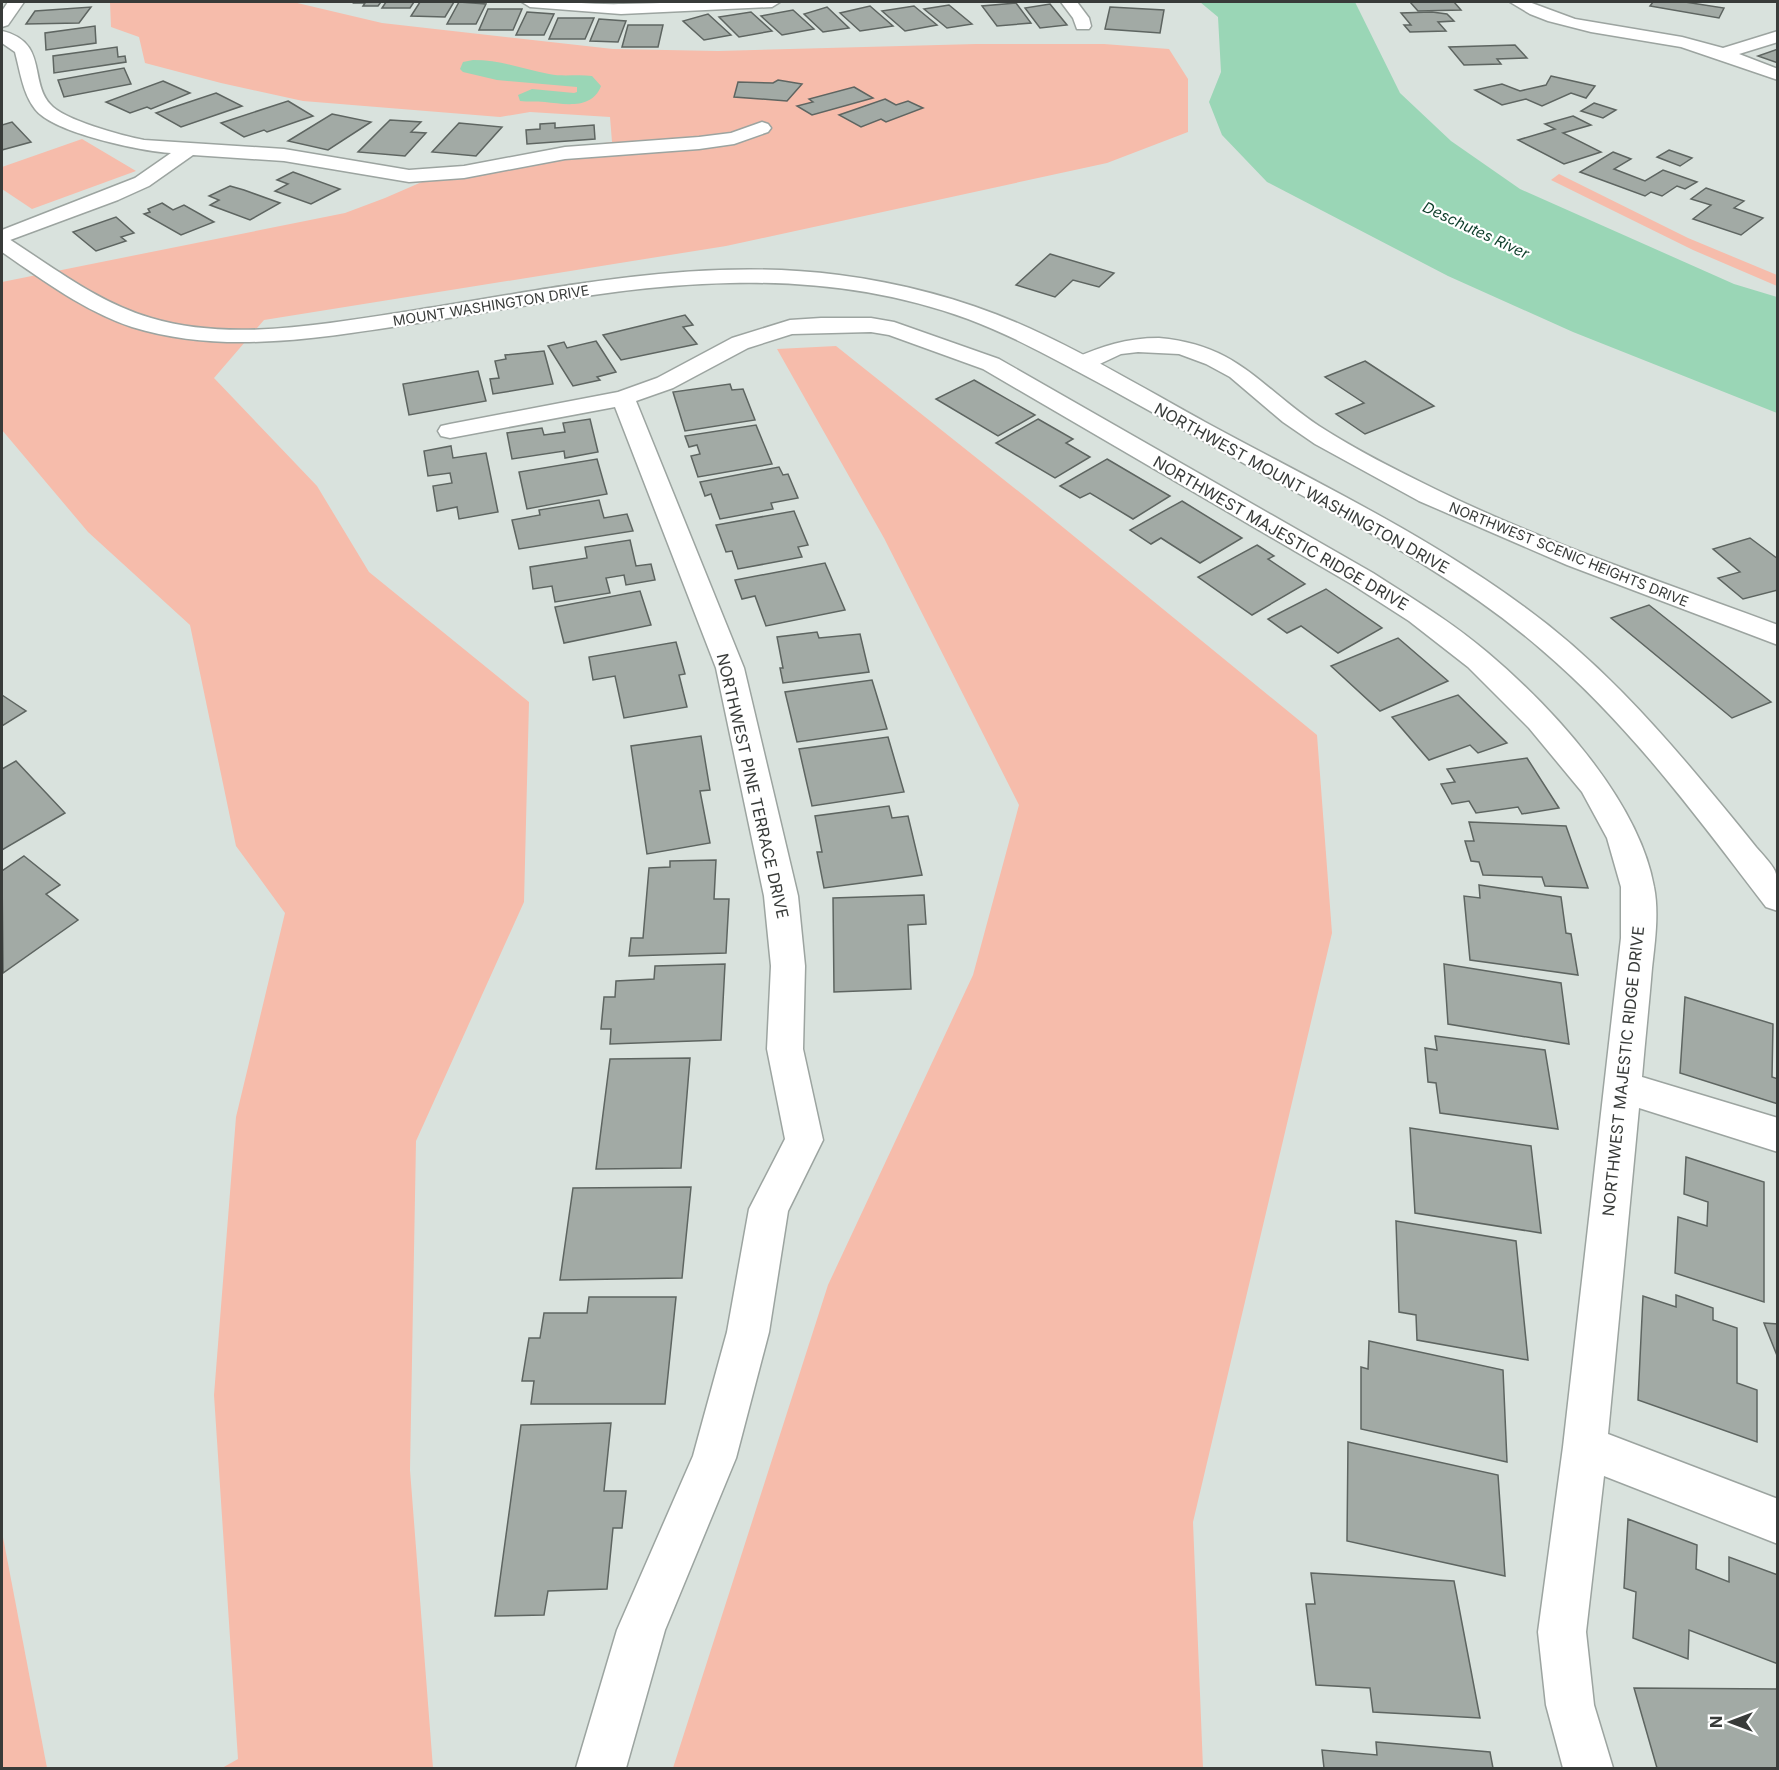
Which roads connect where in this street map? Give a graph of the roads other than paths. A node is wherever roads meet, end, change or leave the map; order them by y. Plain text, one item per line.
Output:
1 (16, 2) edge
2 (530, 2) edge
3 (752, 2) edge
4 (772, 2) edge
5 (1068, 2) edge
6 (1518, 2) edge
7 (670, 5) edge
8 (2, 22) edge
9 (1083, 26) dead end
10 (2, 36) edge
11 (1778, 36) edge
12 (1722, 54) junction
13 (1778, 75) edge
14 (762, 128) dead end
15 (188, 150) junction
16 (2, 237) edge
17 (2, 243) edge
18 (997, 321) joint
19 (1081, 364) junction
20 (623, 398) junction
21 (450, 431) dead end
22 (1778, 636) edge
23 (1778, 898) edge
24 (1622, 1086) junction
25 (1778, 1135) edge
26 (1585, 1447) junction
27 (1778, 1522) edge
28 (601, 1768) edge
29 (1588, 1768) edge

1 - 8 street
2 - 7 street
3 - 4 street
3 - 7 street
5 - 9 street
6 - 12 street
10 - 15 street
11 - 12 street
12 - 13 street
14 - 15 street
15 - 16 street
17 - 18 street, MOUNT WASHINGTON DRIVE
18 - 19 street, NORTHWEST MOUNT WASHINGTON DRIVE
19 - 22 street, NORTHWEST SCENIC HEIGHTS DRIVE
19 - 23 street, NORTHWEST MOUNT WASHINGTON DRIVE
20 - 21 street, NORTHWEST MAJESTIC RIDGE DRIVE
20 - 24 street, NORTHWEST MAJESTIC RIDGE DRIVE
20 - 28 street, NORTHWEST PINE TERRACE DRIVE
24 - 25 street
24 - 26 street, NORTHWEST MAJESTIC RIDGE DRIVE
26 - 27 street
26 - 29 street, NORTHWEST MAJESTIC RIDGE DRIVE

